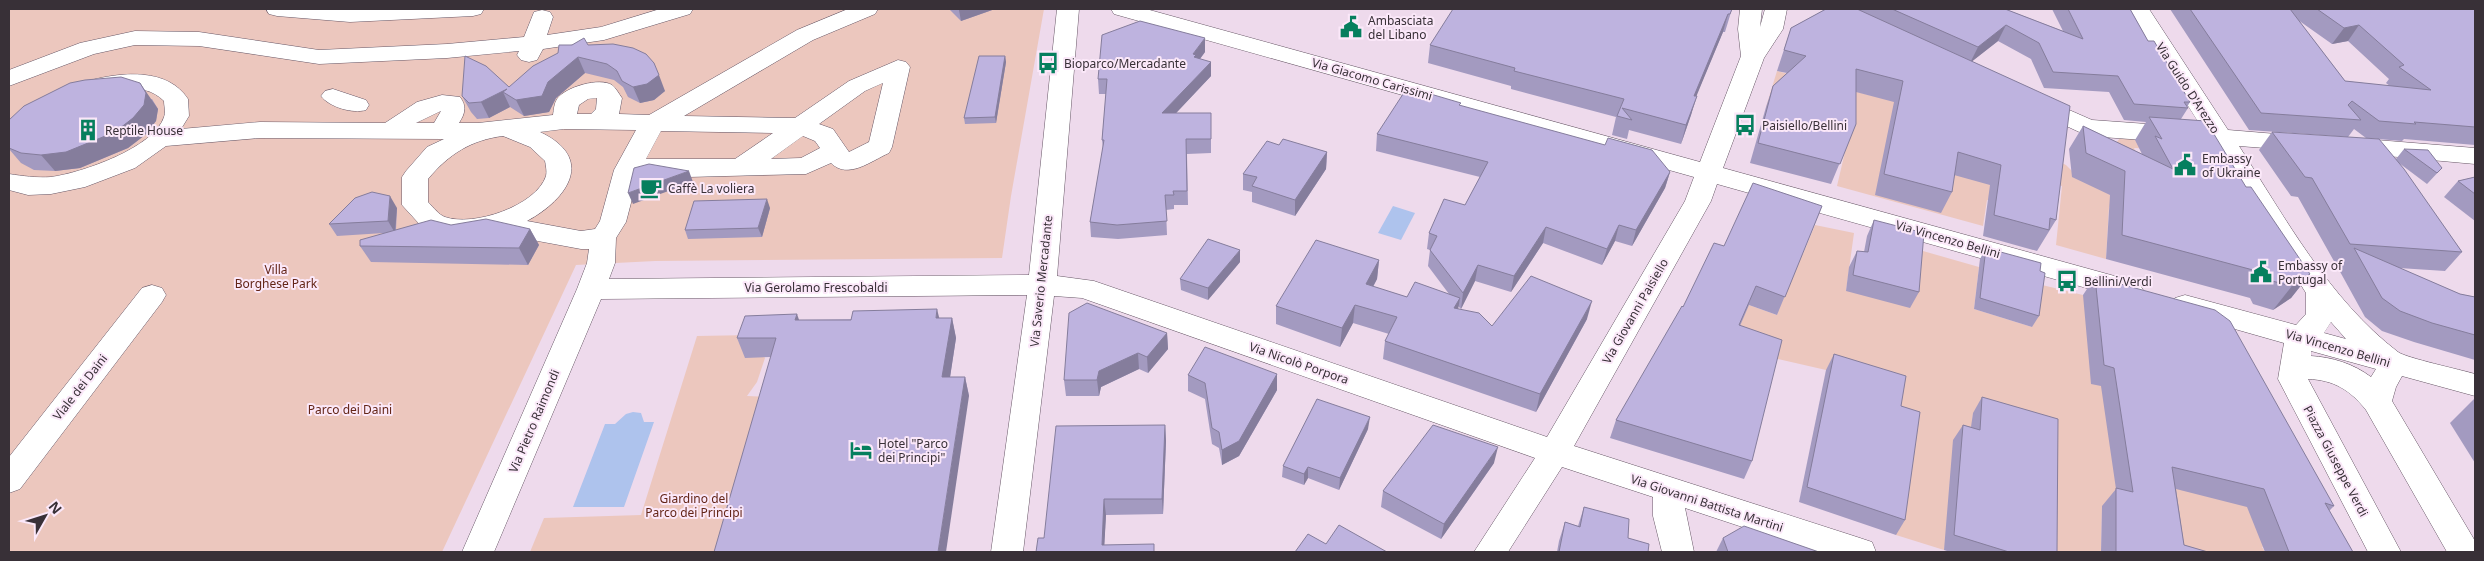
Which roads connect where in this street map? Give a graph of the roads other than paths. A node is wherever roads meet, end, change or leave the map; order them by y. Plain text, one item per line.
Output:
1 (277, 9) edge
2 (473, 9) edge
3 (682, 9) edge
4 (868, 9) edge
5 (1068, 9) edge
6 (1122, 9) edge
7 (1751, 9) edge
8 (2138, 9) edge
9 (1782, 13) edge
10 (542, 17) dead end
11 (531, 49) junction
12 (1753, 56) junction
13 (9, 79) edge
14 (80, 91) edge
15 (2017, 95) edge
16 (333, 96) dead end
17 (357, 105) dead end
18 (564, 121) junction
19 (598, 122) junction
20 (652, 124) junction
21 (802, 126) junction
22 (506, 129) junction
23 (478, 131) junction
24 (2220, 136) junction
25 (161, 139) junction
26 (834, 151) junction
27 (2475, 156) edge
28 (742, 167) junction
29 (627, 170) junction
30 (1710, 172) junction
31 (9, 182) edge
32 (498, 225) junction
33 (603, 238) junction
34 (1042, 286) junction
35 (591, 289) junction
36 (2320, 292) junction
37 (152, 294) dead end
38 (2300, 337) junction
39 (2394, 364) junction
40 (2294, 368) junction
41 (2475, 385) edge
42 (2377, 402) junction
43 (1554, 452) junction
44 (9, 480) edge
45 (1669, 491) junction
46 (478, 552) edge
47 (1007, 552) edge
48 (1490, 552) edge
49 (1678, 552) edge
50 (1860, 552) edge
51 (2385, 552) edge
52 (2464, 552) edge

1 - 2 street
3 - 11 street
4 - 20 street
5 - 34 street, Via Saverio Mercadante
6 - 30 street, Via Giacomo Carissimi
7 - 12 street, Via Giovanni Paisiello
8 - 24 street, Via Guido D'Arezzo
9 - 12 street, Via Giovanni Paisiello
10 - 11 street
11 - 13 street
12 - 30 street, Via Giovanni Paisiello
14 - 25 street
15 - 24 street
16 - 17 street
18 - 19 street
18 - 19 street
18 - 22 street
19 - 20 street
20 - 21 street
20 - 29 street
21 - 26 street
21 - 26 street
21 - 28 street
22 - 23 street
22 - 32 street
23 - 25 street
23 - 32 street
24 - 27 street
24 - 36 street, Via Guido D'Arezzo
25 - 31 street
26 - 28 street
28 - 29 street
29 - 33 street
30 - 38 street, Via Vincenzo Bellini
30 - 43 street, Via Giovanni Paisiello
32 - 33 street
33 - 35 street, Via Pietro Raimondi
34 - 35 street, Via Gerolamo Frescobaldi
34 - 43 street, Via Nicolò Porpora
34 - 47 street, Via Saverio Mercadante
35 - 46 street, Via Pietro Raimondi
36 - 38 street
36 - 39 street, Via Guido D'Arezzo
37 - 44 street, Viale dei Daini
38 - 39 street, Via Vincenzo Bellini
38 - 40 street, Piazza Giuseppe Verdi
39 - 41 street, Via Vincenzo Bellini
39 - 42 street
40 - 42 street
40 - 51 street, Piazza Giuseppe Verdi
42 - 52 street
43 - 45 street, Via Giovanni Battista Martini
43 - 48 street, Via Giovanni Paisiello
45 - 49 street
45 - 50 street, Via Giovanni Battista Martini

